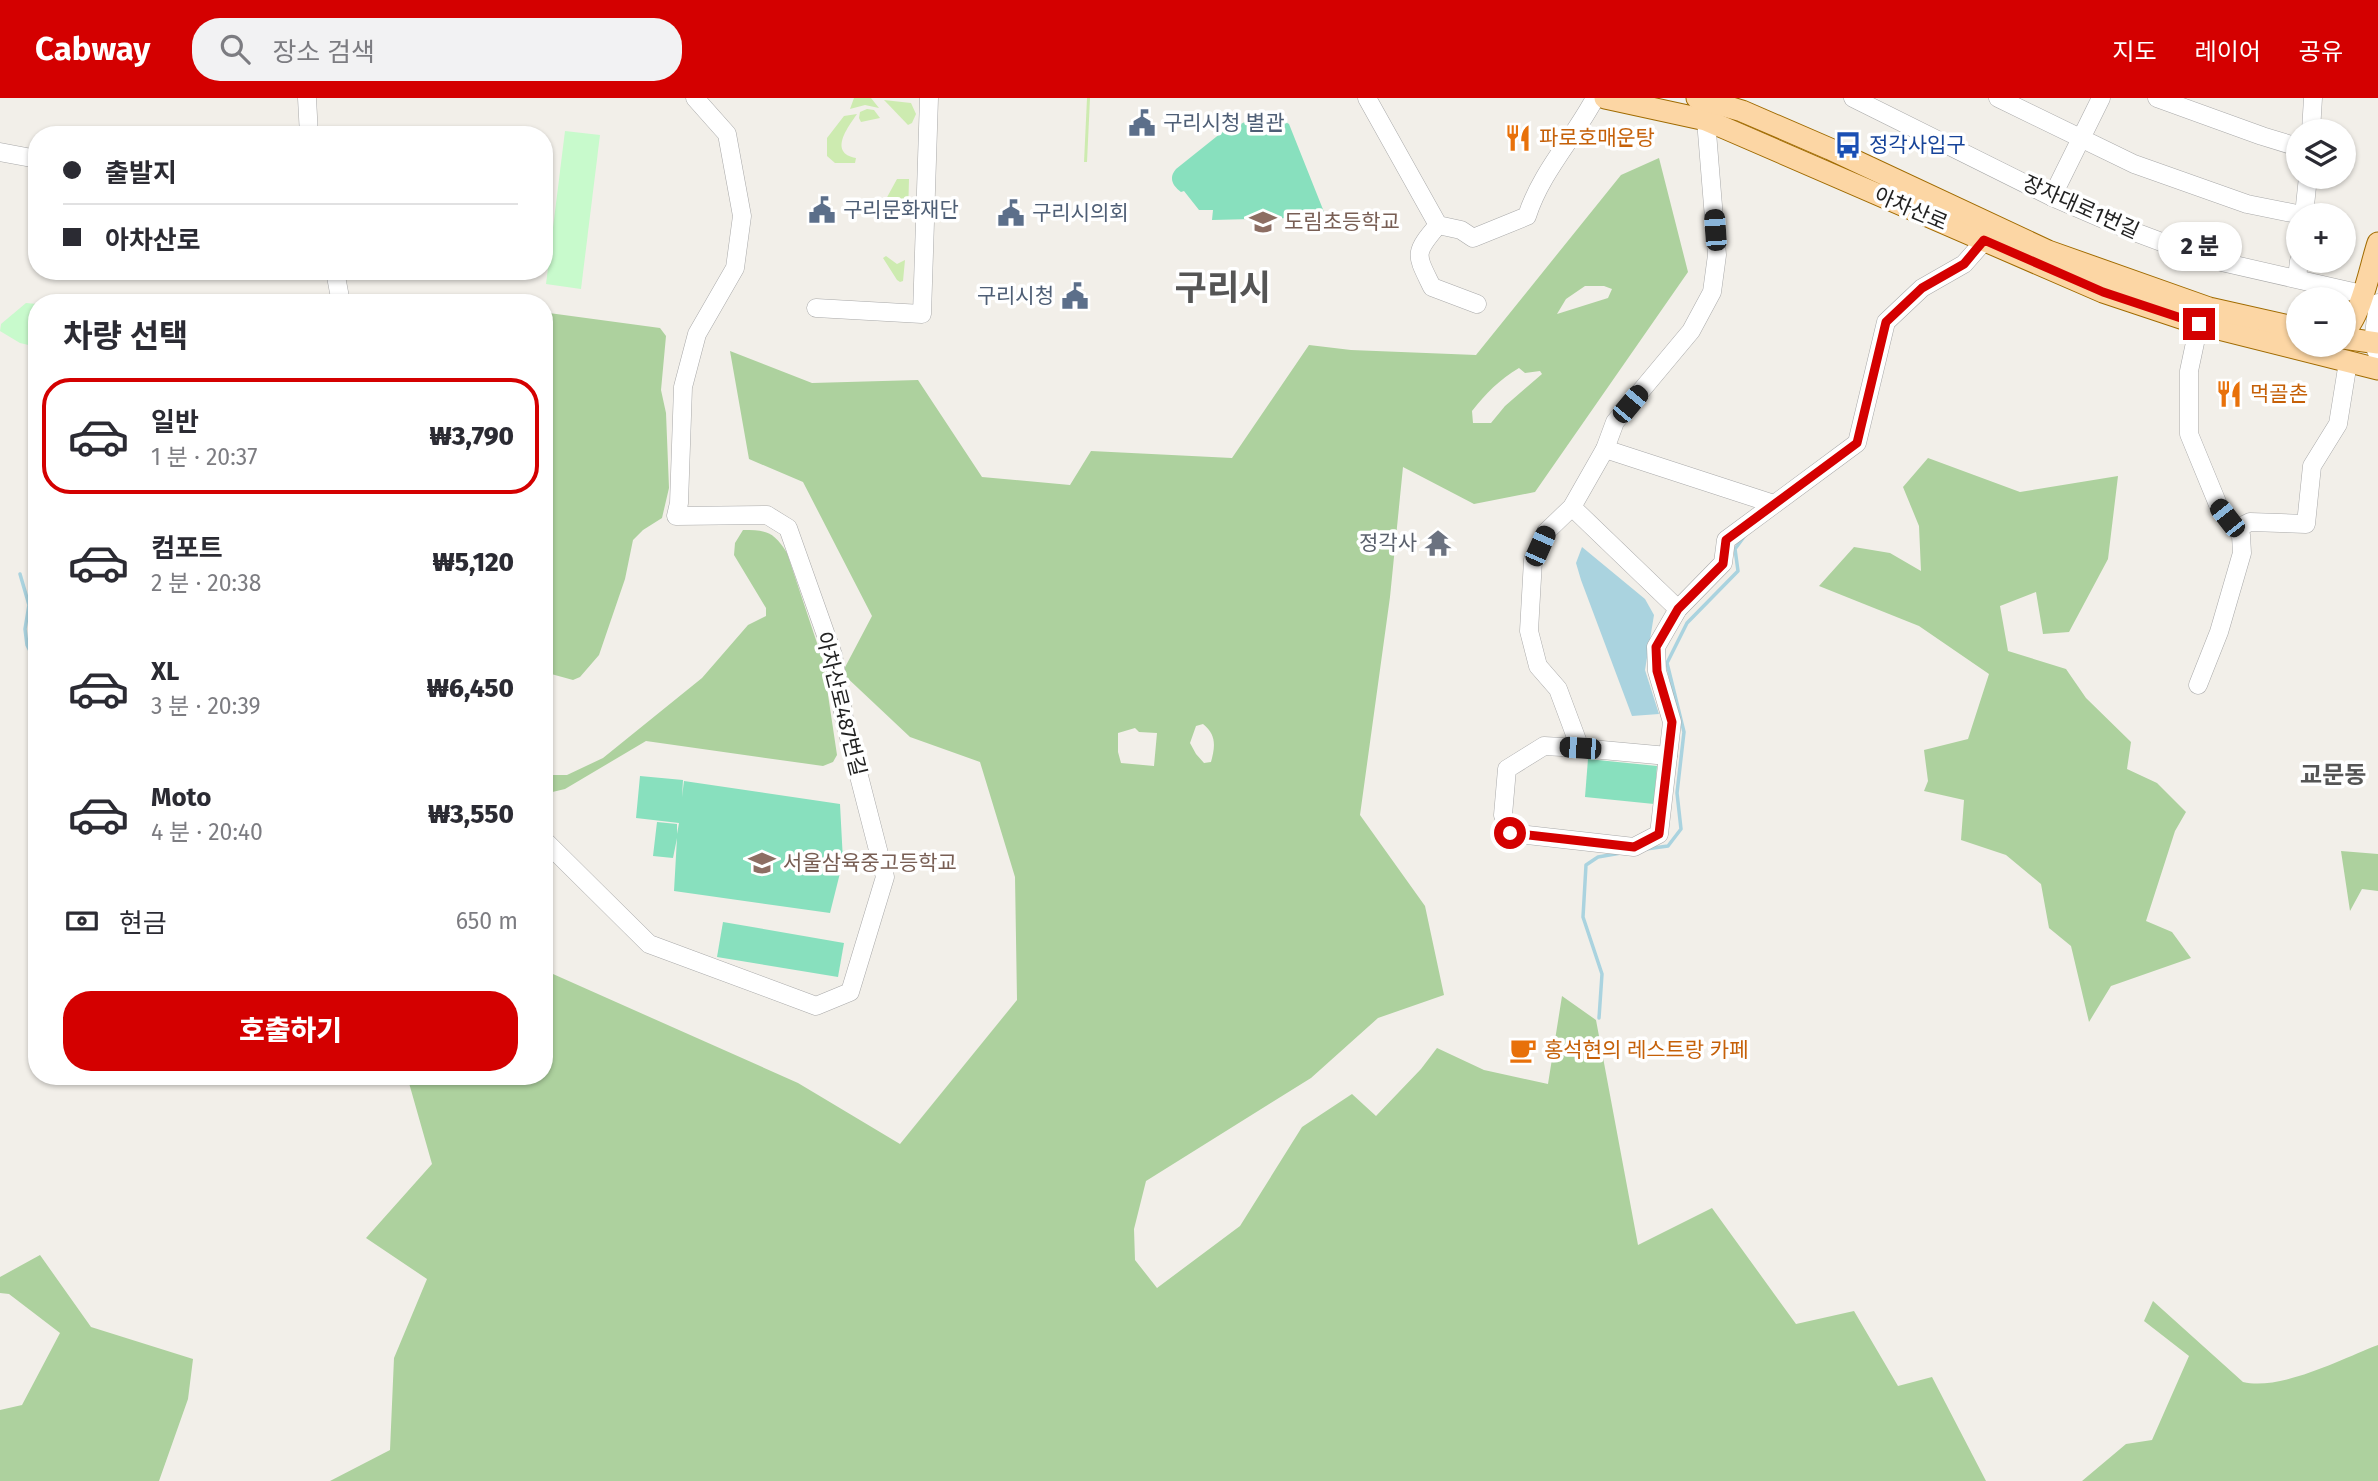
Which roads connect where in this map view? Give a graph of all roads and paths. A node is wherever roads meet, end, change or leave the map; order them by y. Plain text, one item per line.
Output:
1 (307, 98) edge
2 (695, 98) edge
3 (929, 98) edge
4 (1367, 98) edge
5 (1595, 98) edge
6 (1605, 98) edge
7 (1696, 98) edge
8 (1998, 98) edge
9 (2101, 98) edge
10 (2157, 98) edge
11 (2313, 98) edge
12 (1857, 99) edge
13 (2312, 119) edge
14 (1706, 120) junction
15 (309, 126) edge
16 (2080, 139) junction
17 (2286, 143) edge
18 (0, 152) edge
19 (28, 157) edge
20 (2052, 197) junction
21 (2286, 212) edge
22 (1438, 225) junction
23 (1988, 233) junction
24 (2378, 243) edge
25 (2286, 268) edge
26 (2305, 273) edge
27 (2370, 299) edge
28 (1477, 304) dead end
29 (816, 308) dead end
30 (2356, 316) edge
31 (2199, 324) junction
32 (2286, 325) edge
33 (2356, 342) edge
34 (2376, 347) edge
35 (2348, 362) junction
36 (2378, 369) edge
37 (1605, 450) junction
38 (1774, 504) junction
39 (1572, 507) junction
40 (2236, 529) junction
41 (1678, 609) junction
42 (2198, 685) dead end
43 (1580, 748) junction
44 (1668, 756) junction
45 (553, 849) edge

1 - 15 street
2 - 45 street, 아차산로487번길
3 - 29 street
4 - 22 street
5 - 22 street
6 - 14 main road, 아차산로
7 - 23 main road, 아차산로
8 - 16 street
9 - 16 street
10 - 17 street
11 - 13 street
12 - 20 street, 장자대로1번길
14 - 23 main road, 아차산로
14 - 37 street
16 - 20 street
16 - 21 street
18 - 19 street
20 - 25 street, 장자대로1번길
22 - 28 street
23 - 31 main road, 아차산로
23 - 32 main road, 아차산로
23 - 38 street
24 - 27 main road
26 - 27 street, 장자대로1번길
27 - 30 main road
27 - 34 street
31 - 35 main road, 아차산로
31 - 40 street
33 - 34 main road
35 - 36 main road, 아차산로
35 - 40 street
37 - 38 street
37 - 39 street
38 - 41 street
39 - 41 street
39 - 43 street
40 - 42 street
41 - 44 street
43 - 44 street
43 - 44 street

